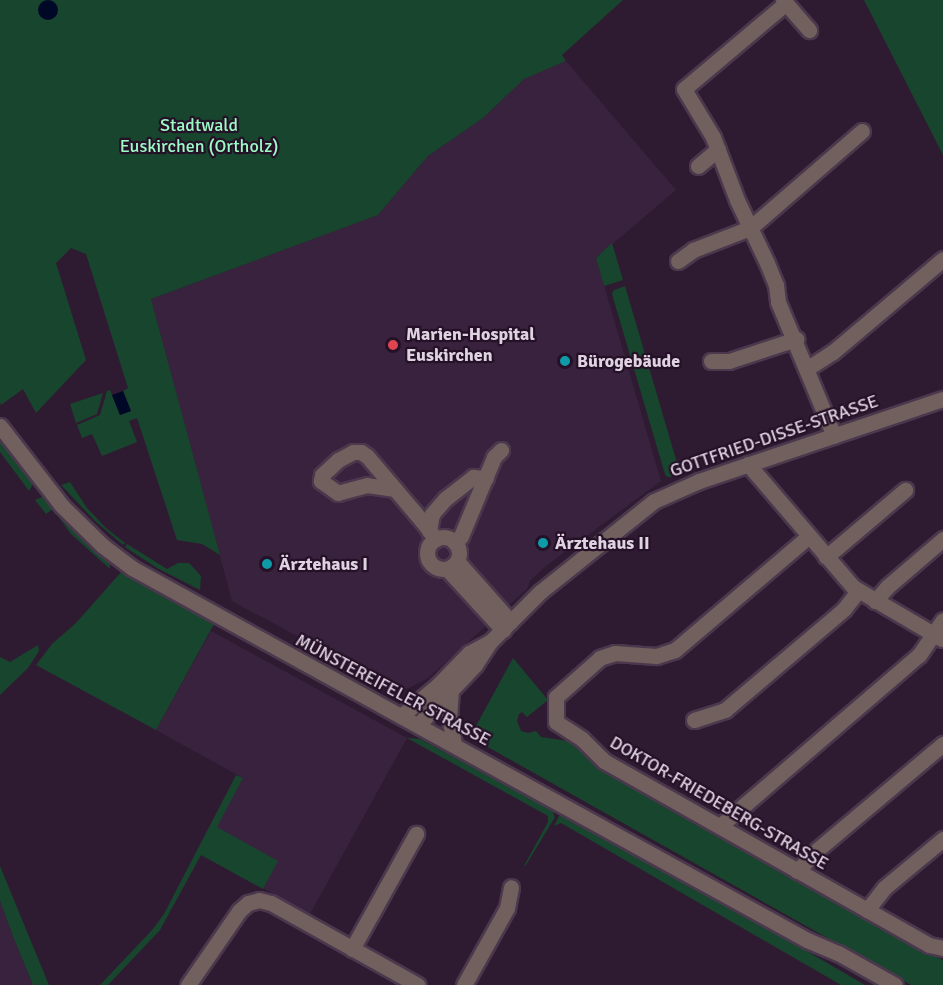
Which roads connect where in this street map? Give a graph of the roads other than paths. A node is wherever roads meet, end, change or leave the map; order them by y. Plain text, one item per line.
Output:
1 (785, 1) edge
2 (810, 30) dead end
3 (862, 132) dead end
4 (718, 149) junction
5 (698, 166) dead end
6 (750, 228) junction
7 (943, 258) edge
8 (678, 261) dead end
9 (796, 339) junction
10 (711, 361) dead end
11 (808, 368) junction
12 (943, 399) edge
13 (0, 426) edge
14 (834, 436) junction
15 (501, 450) dead end
16 (748, 464) junction
17 (486, 478) junction
18 (395, 489) dead end
19 (905, 490) dead end
20 (432, 535) junction
21 (809, 536) junction
22 (943, 539) edge
23 (455, 543) junction
24 (826, 557) junction
25 (452, 565) junction
26 (858, 591) junction
27 (875, 601) junction
28 (943, 620) edge
29 (507, 626) junction
30 (938, 637) edge
31 (490, 642) junction
32 (451, 690) junction
33 (401, 716) junction
34 (694, 720) dead end
35 (418, 725) junction
36 (943, 744) edge
37 (454, 745) junction
38 (720, 826) junction
39 (416, 834) dead end
40 (943, 839) edge
41 (797, 871) junction
42 (511, 887) dead end
43 (867, 910) junction
44 (807, 940) junction
45 (943, 948) edge
46 (352, 949) junction
47 (188, 985) edge
48 (418, 985) edge
49 (464, 985) edge
50 (874, 985) edge
51 (896, 985) edge

1 - 2 street
1 - 4 street
3 - 6 street
4 - 5 street
4 - 6 street
6 - 8 street
6 - 9 street
7 - 11 street
9 - 10 street
9 - 11 street
11 - 14 street
12 - 14 street, GOTTFRIED-DISSE-STRASSE
13 - 33 street, MÜNSTEREIFELER STRASSE
14 - 16 street, GOTTFRIED-DISSE-STRASSE
15 - 17 street
16 - 21 street
16 - 29 street, GOTTFRIED-DISSE-STRASSE
17 - 20 street
17 - 23 street
18 - 20 street
19 - 24 street
20 - 23 street
20 - 25 street
21 - 24 street
21 - 38 street, DOKTOR-FRIEDEBERG-STRASSE
22 - 27 street
23 - 25 street
24 - 26 street
25 - 29 street
26 - 27 street
26 - 34 street
27 - 30 street
28 - 30 street
29 - 31 street, GOTTFRIED-DISSE-STRASSE
30 - 38 street
31 - 32 street, GOTTFRIED-DISSE-STRASSE
31 - 33 street, GOTTFRIED-DISSE-STRASSE
32 - 35 street, GOTTFRIED-DISSE-STRASSE
32 - 37 street
33 - 35 street, MÜNSTEREIFELER STRASSE
35 - 37 street, MÜNSTEREIFELER STRASSE
36 - 41 street
37 - 44 street, MÜNSTEREIFELER STRASSE
38 - 41 street, DOKTOR-FRIEDEBERG-STRASSE
39 - 46 street
40 - 43 street
41 - 43 street, DOKTOR-FRIEDEBERG-STRASSE
42 - 49 street
43 - 45 street, DOKTOR-FRIEDEBERG-STRASSE
44 - 50 street, MÜNSTEREIFELER STRASSE
44 - 51 street, MÜNSTEREIFELER STRASSE
46 - 47 street
46 - 48 street

